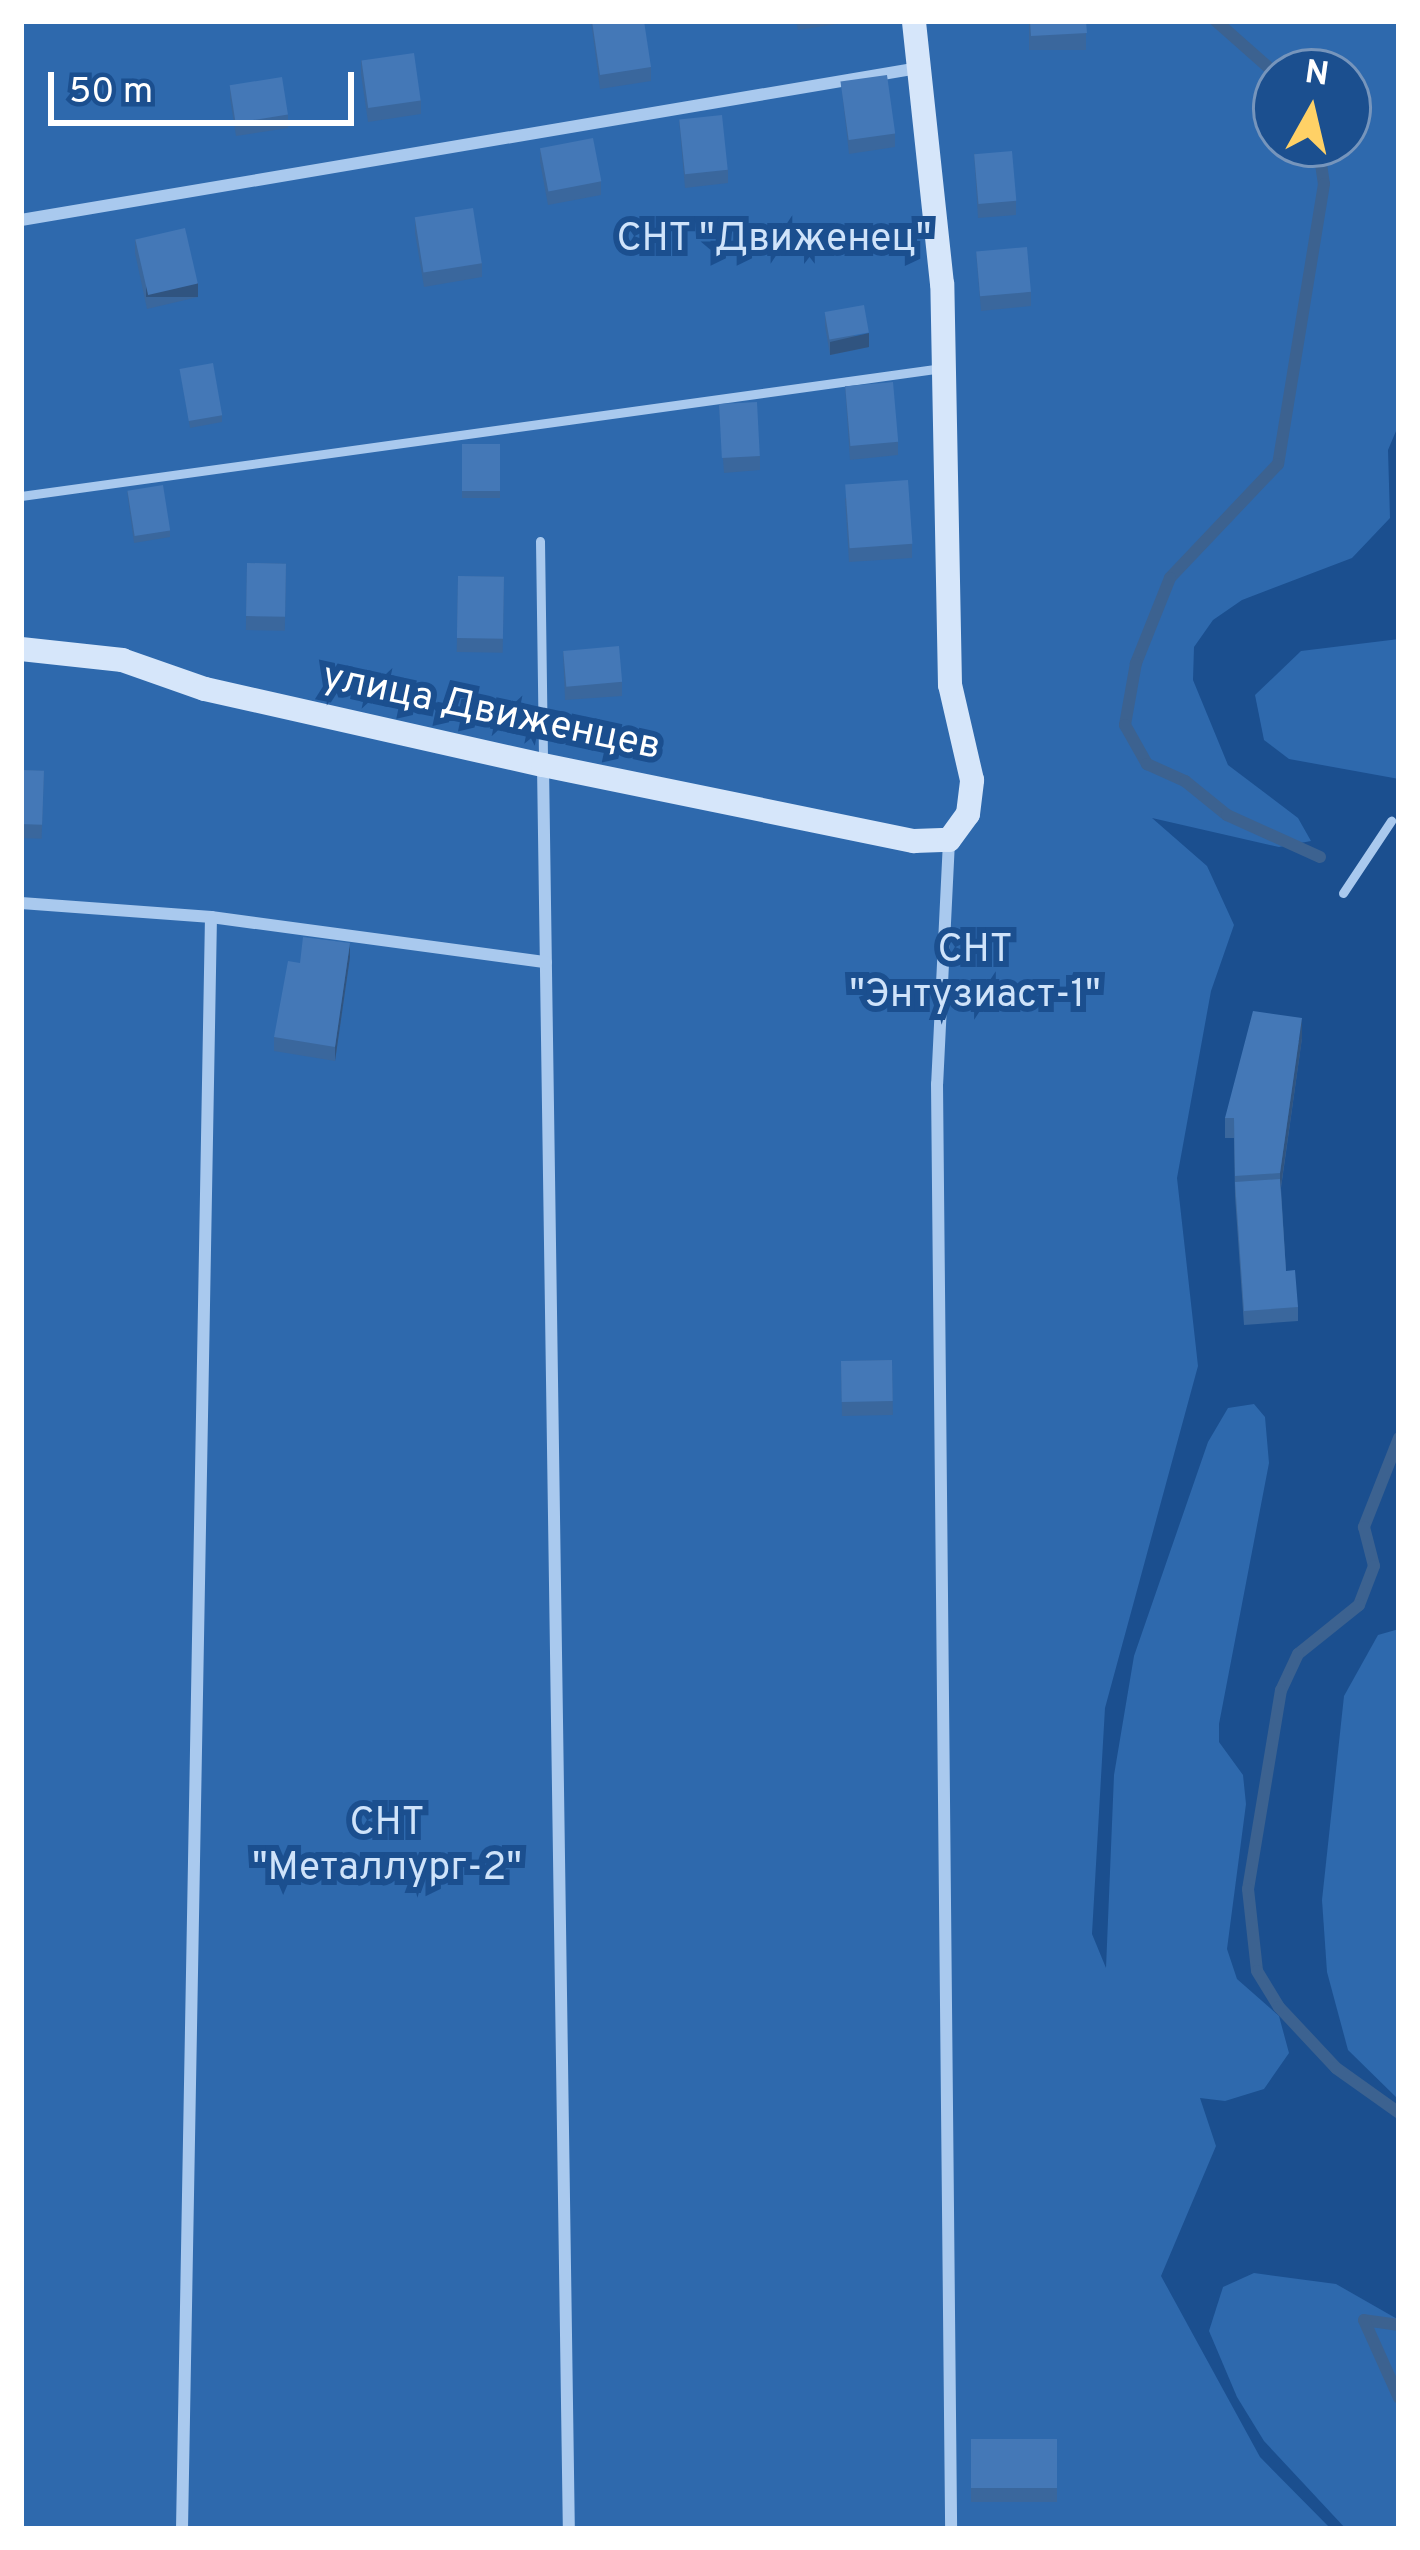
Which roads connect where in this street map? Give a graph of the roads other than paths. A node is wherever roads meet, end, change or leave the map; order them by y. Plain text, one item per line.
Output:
1 (914, 21) edge
2 (923, 68) junction
3 (21, 220) edge
4 (942, 368) junction
5 (21, 496) edge
6 (540, 542) dead end
7 (21, 649) edge
8 (543, 765) junction
9 (1391, 821) dead end
10 (949, 840) junction
11 (1343, 893) dead end
12 (21, 903) edge
13 (211, 916) junction
14 (546, 962) junction
15 (182, 2529) edge
16 (569, 2529) edge
17 (951, 2529) edge

1 - 2 street
2 - 3 street
2 - 4 street
4 - 5 lane
4 - 10 street
6 - 8 lane
7 - 8 street, улица Движенцев
8 - 10 street, улица Движенцев
8 - 14 street
9 - 11 lane
10 - 17 street
12 - 13 street
13 - 14 street
13 - 15 street
14 - 16 street

